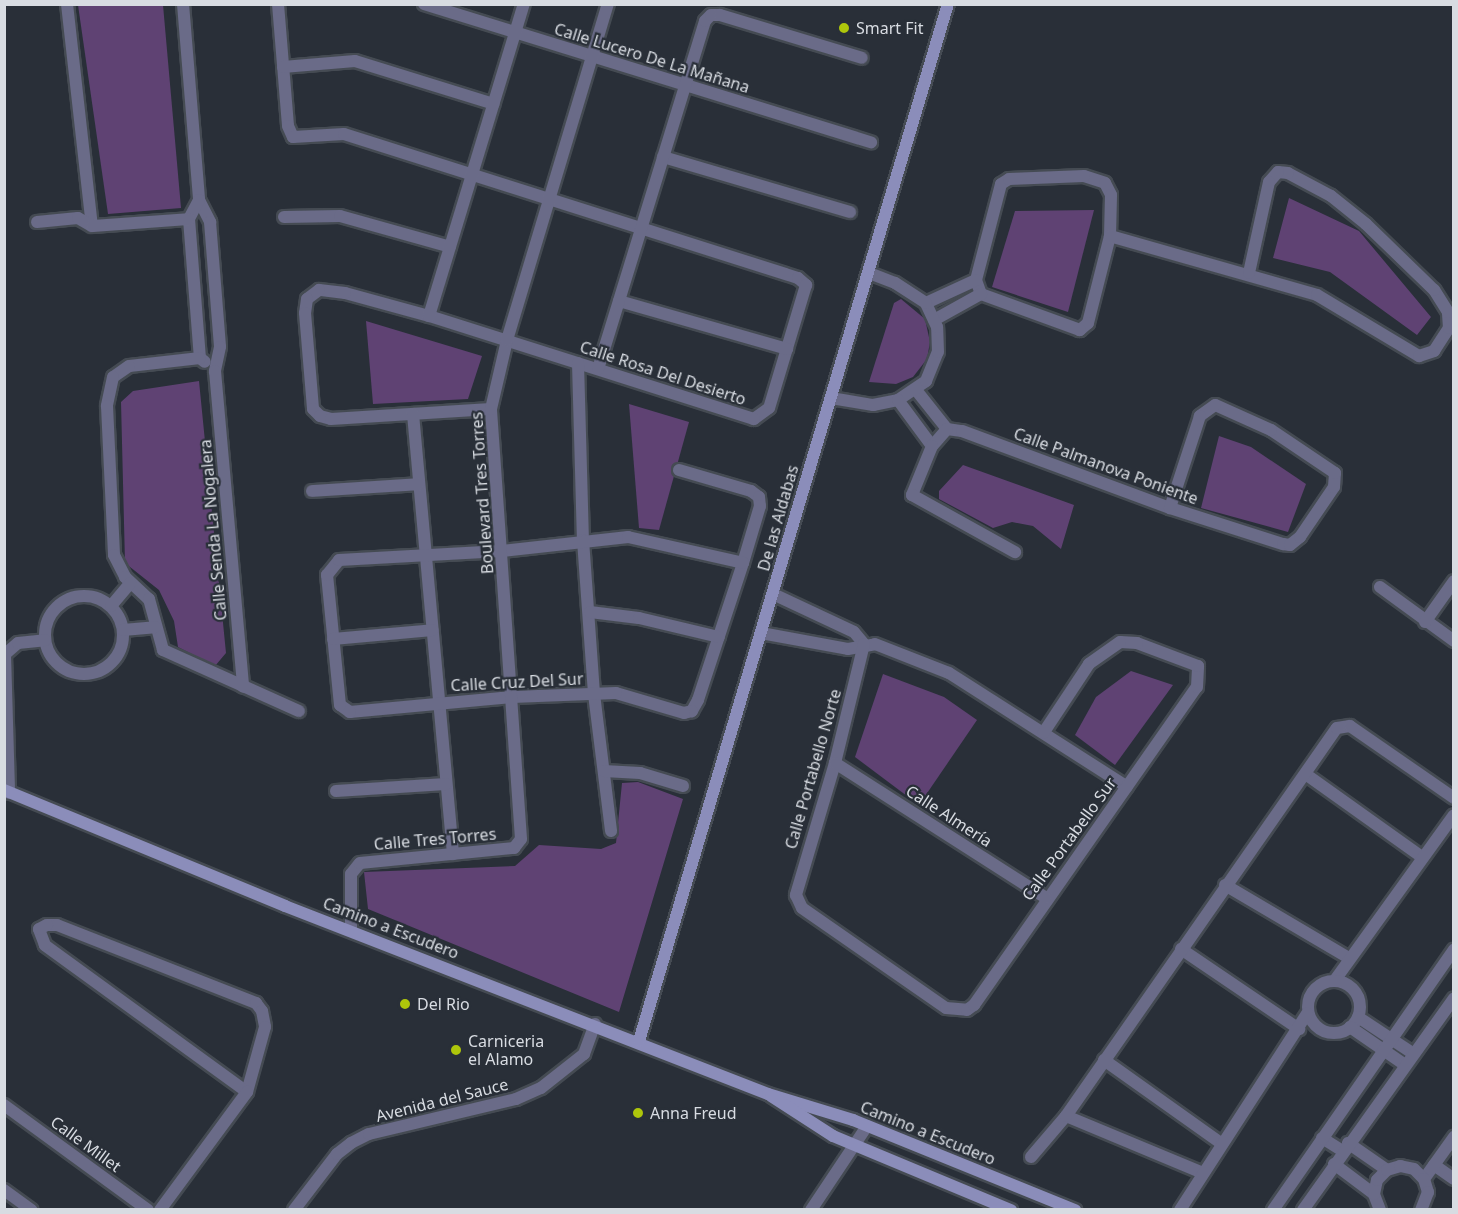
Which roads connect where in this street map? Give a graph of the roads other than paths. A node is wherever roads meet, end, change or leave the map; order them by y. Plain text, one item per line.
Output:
1 (67, 4) edge
2 (183, 4) edge
3 (278, 4) edge
4 (424, 4) edge
5 (524, 4) edge
6 (608, 4) edge
7 (948, 4) edge
8 (516, 33) junction
9 (593, 57) junction
10 (862, 58) dead end
11 (282, 68) junction
12 (685, 85) junction
13 (494, 104) junction
14 (871, 142) dead end
15 (663, 157) junction
16 (472, 175) junction
17 (200, 200) junction
18 (552, 200) junction
19 (850, 212) dead end
20 (284, 217) dead end
21 (189, 219) junction
22 (38, 222) dead end
23 (92, 226) junction
24 (642, 228) junction
25 (1110, 236) junction
26 (450, 247) junction
27 (869, 273) junction
28 (1249, 273) junction
29 (977, 276) junction
30 (981, 294) junction
31 (619, 301) junction
32 (926, 303) junction
33 (429, 316) junction
34 (934, 320) junction
35 (507, 340) junction
36 (787, 349) junction
37 (201, 358) junction
38 (578, 363) junction
39 (598, 369) junction
40 (215, 371) junction
41 (915, 390) junction
42 (831, 398) junction
43 (898, 400) junction
44 (491, 409) junction
45 (413, 414) junction
46 (947, 429) junction
47 (932, 446) junction
48 (679, 470) dead end
49 (419, 484) junction
50 (312, 491) dead end
51 (1170, 507) junction
52 (583, 540) junction
53 (502, 550) junction
54 (1015, 552) dead end
55 (426, 554) junction
56 (743, 563) junction
57 (1454, 581) edge
58 (130, 583) junction
59 (1380, 587) dead end
60 (773, 594) junction
61 (111, 606) junction
62 (590, 612) junction
63 (1425, 622) junction
64 (155, 627) junction
65 (123, 630) junction
66 (433, 630) junction
67 (761, 633) junction
68 (719, 637) junction
69 (333, 639) junction
70 (45, 640) junction
71 (1454, 640) edge
72 (864, 644) junction
73 (5, 655) edge
74 (243, 687) junction
75 (594, 694) junction
76 (512, 697) junction
77 (439, 703) junction
78 (300, 711) dead end
79 (1044, 732) junction
80 (835, 763) junction
81 (604, 771) junction
82 (1307, 775) junction
83 (446, 784) junction
84 (683, 786) dead end
85 (1127, 787) junction
86 (7, 791) edge
87 (336, 791) dead end
88 (1454, 798) edge
89 (1454, 814) edge
90 (611, 831) dead end
91 (514, 848) joint
92 (453, 854) junction
93 (1422, 857) junction
94 (1225, 885) junction
95 (1046, 898) junction
96 (351, 931) junction
97 (1181, 949) junction
98 (1454, 950) edge
99 (1349, 958) junction
100 (1335, 980) junction
101 (1454, 998) edge
102 (946, 1008) joint
103 (1307, 1014) junction
104 (1358, 1017) junction
105 (595, 1024) junction
106 (1350, 1027) junction
107 (1299, 1029) junction
108 (1392, 1040) junction
109 (639, 1041) junction
110 (1383, 1052) junction
111 (1414, 1054) junction
112 (1104, 1060) junction
113 (1405, 1065) junction
114 (247, 1092) junction
115 (768, 1094) junction
116 (4, 1105) edge
117 (1066, 1116) junction
118 (867, 1126) junction
119 (1454, 1137) edge
120 (1322, 1138) junction
121 (1221, 1143) junction
122 (856, 1146) junction
123 (1345, 1147) junction
124 (1031, 1157) dead end
125 (1334, 1164) junction
126 (1434, 1165) junction
127 (1387, 1170) junction
128 (1203, 1173) junction
129 (1424, 1179) junction
130 (1454, 1179) edge
131 (4, 1190) edge
132 (1374, 1194) junction
133 (32, 1209) edge
134 (148, 1209) edge
135 (160, 1209) edge
136 (294, 1209) edge
137 (811, 1209) edge
138 (1011, 1209) edge
139 (1075, 1209) edge
140 (1180, 1209) edge
141 (1273, 1209) edge
142 (1303, 1209) edge
143 (1380, 1209) edge
144 (1421, 1209) edge

1 - 23 street
2 - 17 street, Calle Senda La Nogalera
3 - 11 street
4 - 8 street, Calle Lucero De La Mañana
5 - 8 street
6 - 9 street, Boulevard Tres Torres
7 - 27 street, De las Aldabas
8 - 9 street, Calle Lucero De La Mañana
8 - 13 street
9 - 12 street, Calle Lucero De La Mañana
9 - 18 street, Boulevard Tres Torres
10 - 12 street
11 - 13 street
11 - 16 street
12 - 14 street, Calle Lucero De La Mañana
12 - 15 street
13 - 16 street
15 - 19 street
15 - 24 street
16 - 18 street
16 - 26 street
17 - 21 street
17 - 40 street, Calle Senda La Nogalera
18 - 24 street, Calle Rosa Del Desierto
18 - 35 street, Boulevard Tres Torres
20 - 26 street
21 - 23 street
21 - 37 street
22 - 23 street
24 - 31 street
24 - 36 street, Calle Rosa Del Desierto
25 - 28 street
25 - 29 street
25 - 30 street
26 - 33 street
27 - 32 street
27 - 42 street, De las Aldabas
28 - 28 street
29 - 30 street
29 - 32 street
30 - 34 street
31 - 36 street
31 - 39 street
32 - 34 street
33 - 35 street, Calle Rosa Del Desierto
33 - 45 street, Calle Rosa Del Desierto
34 - 41 street
35 - 38 street, Calle Rosa Del Desierto
35 - 44 street, Boulevard Tres Torres
36 - 39 street, Calle Rosa Del Desierto
37 - 40 street
37 - 58 street
38 - 39 street, Calle Rosa Del Desierto
38 - 52 street
40 - 74 street, Calle Senda La Nogalera
41 - 43 street
41 - 46 street
42 - 43 street
42 - 60 street, De las Aldabas
43 - 47 street
44 - 45 street
44 - 53 street, Boulevard Tres Torres
45 - 49 street
46 - 47 street
46 - 51 street, Calle Palmanova Poniente
47 - 54 street
48 - 56 street
49 - 50 street
49 - 55 street
51 - 51 street, Calle Palmanova Poniente
52 - 53 street
52 - 56 street
52 - 62 street
53 - 55 street
53 - 76 street, Boulevard Tres Torres
55 - 66 street
55 - 69 street
56 - 68 street
57 - 63 street
58 - 61 street
58 - 64 street
59 - 63 street
60 - 67 street, De las Aldabas
60 - 72 street
61 - 65 street
61 - 70 street
62 - 68 street
62 - 75 street
63 - 71 street
64 - 65 street
64 - 74 street
65 - 70 street
66 - 69 street
66 - 77 street
67 - 72 street
67 - 109 street, De las Aldabas
68 - 75 street, Calle Cruz Del Sur
69 - 77 street, Calle Cruz Del Sur
70 - 73 street
72 - 79 street
72 - 80 street, Calle Portabello Norte
73 - 86 street
74 - 78 street
75 - 76 street, Calle Cruz Del Sur
75 - 81 street
76 - 77 street, Calle Cruz Del Sur
76 - 91 street, Boulevard Tres Torres
77 - 83 street
79 - 85 street
79 - 85 street, Calle Portabello Sur
80 - 95 street, Calle Almería
80 - 102 street, Calle Portabello Norte
81 - 84 street
81 - 90 street
82 - 88 street
82 - 93 street
82 - 94 street
83 - 87 street
83 - 92 street
85 - 95 street, Calle Portabello Sur
86 - 96 street, Camino a Escudero
89 - 93 street
91 - 92 street, Calle Tres Torres
92 - 96 street, Calle Tres Torres
93 - 99 street
94 - 97 street
94 - 99 street
95 - 102 street, Calle Portabello Sur
96 - 105 street, Camino a Escudero
97 - 107 street
97 - 112 street
98 - 108 street
99 - 100 street
100 - 103 street
100 - 104 street
101 - 111 street
103 - 106 street
103 - 107 street
104 - 106 street
104 - 108 street
105 - 109 street, Camino a Escudero
105 - 136 street, Avenida del Sauce
106 - 110 street
107 - 121 street
108 - 110 street
108 - 111 street
109 - 115 street, Camino a Escudero
110 - 113 street
110 - 120 street
111 - 113 street
112 - 117 street
112 - 121 street
113 - 123 street
114 - 114 street
114 - 135 street
115 - 118 street, Camino a Escudero
115 - 122 street, Camino a Escudero
116 - 134 street, Calle Millet
117 - 124 street
117 - 128 street
118 - 122 street
118 - 139 street, Camino a Escudero
119 - 126 street
120 - 123 street
120 - 141 street
121 - 128 street
122 - 137 street
122 - 138 street, Camino a Escudero
123 - 125 street
123 - 127 street
125 - 132 street
125 - 142 street
126 - 129 street
126 - 130 street
127 - 129 street
127 - 132 street
128 - 140 street
129 - 144 street
131 - 133 street
132 - 143 street

